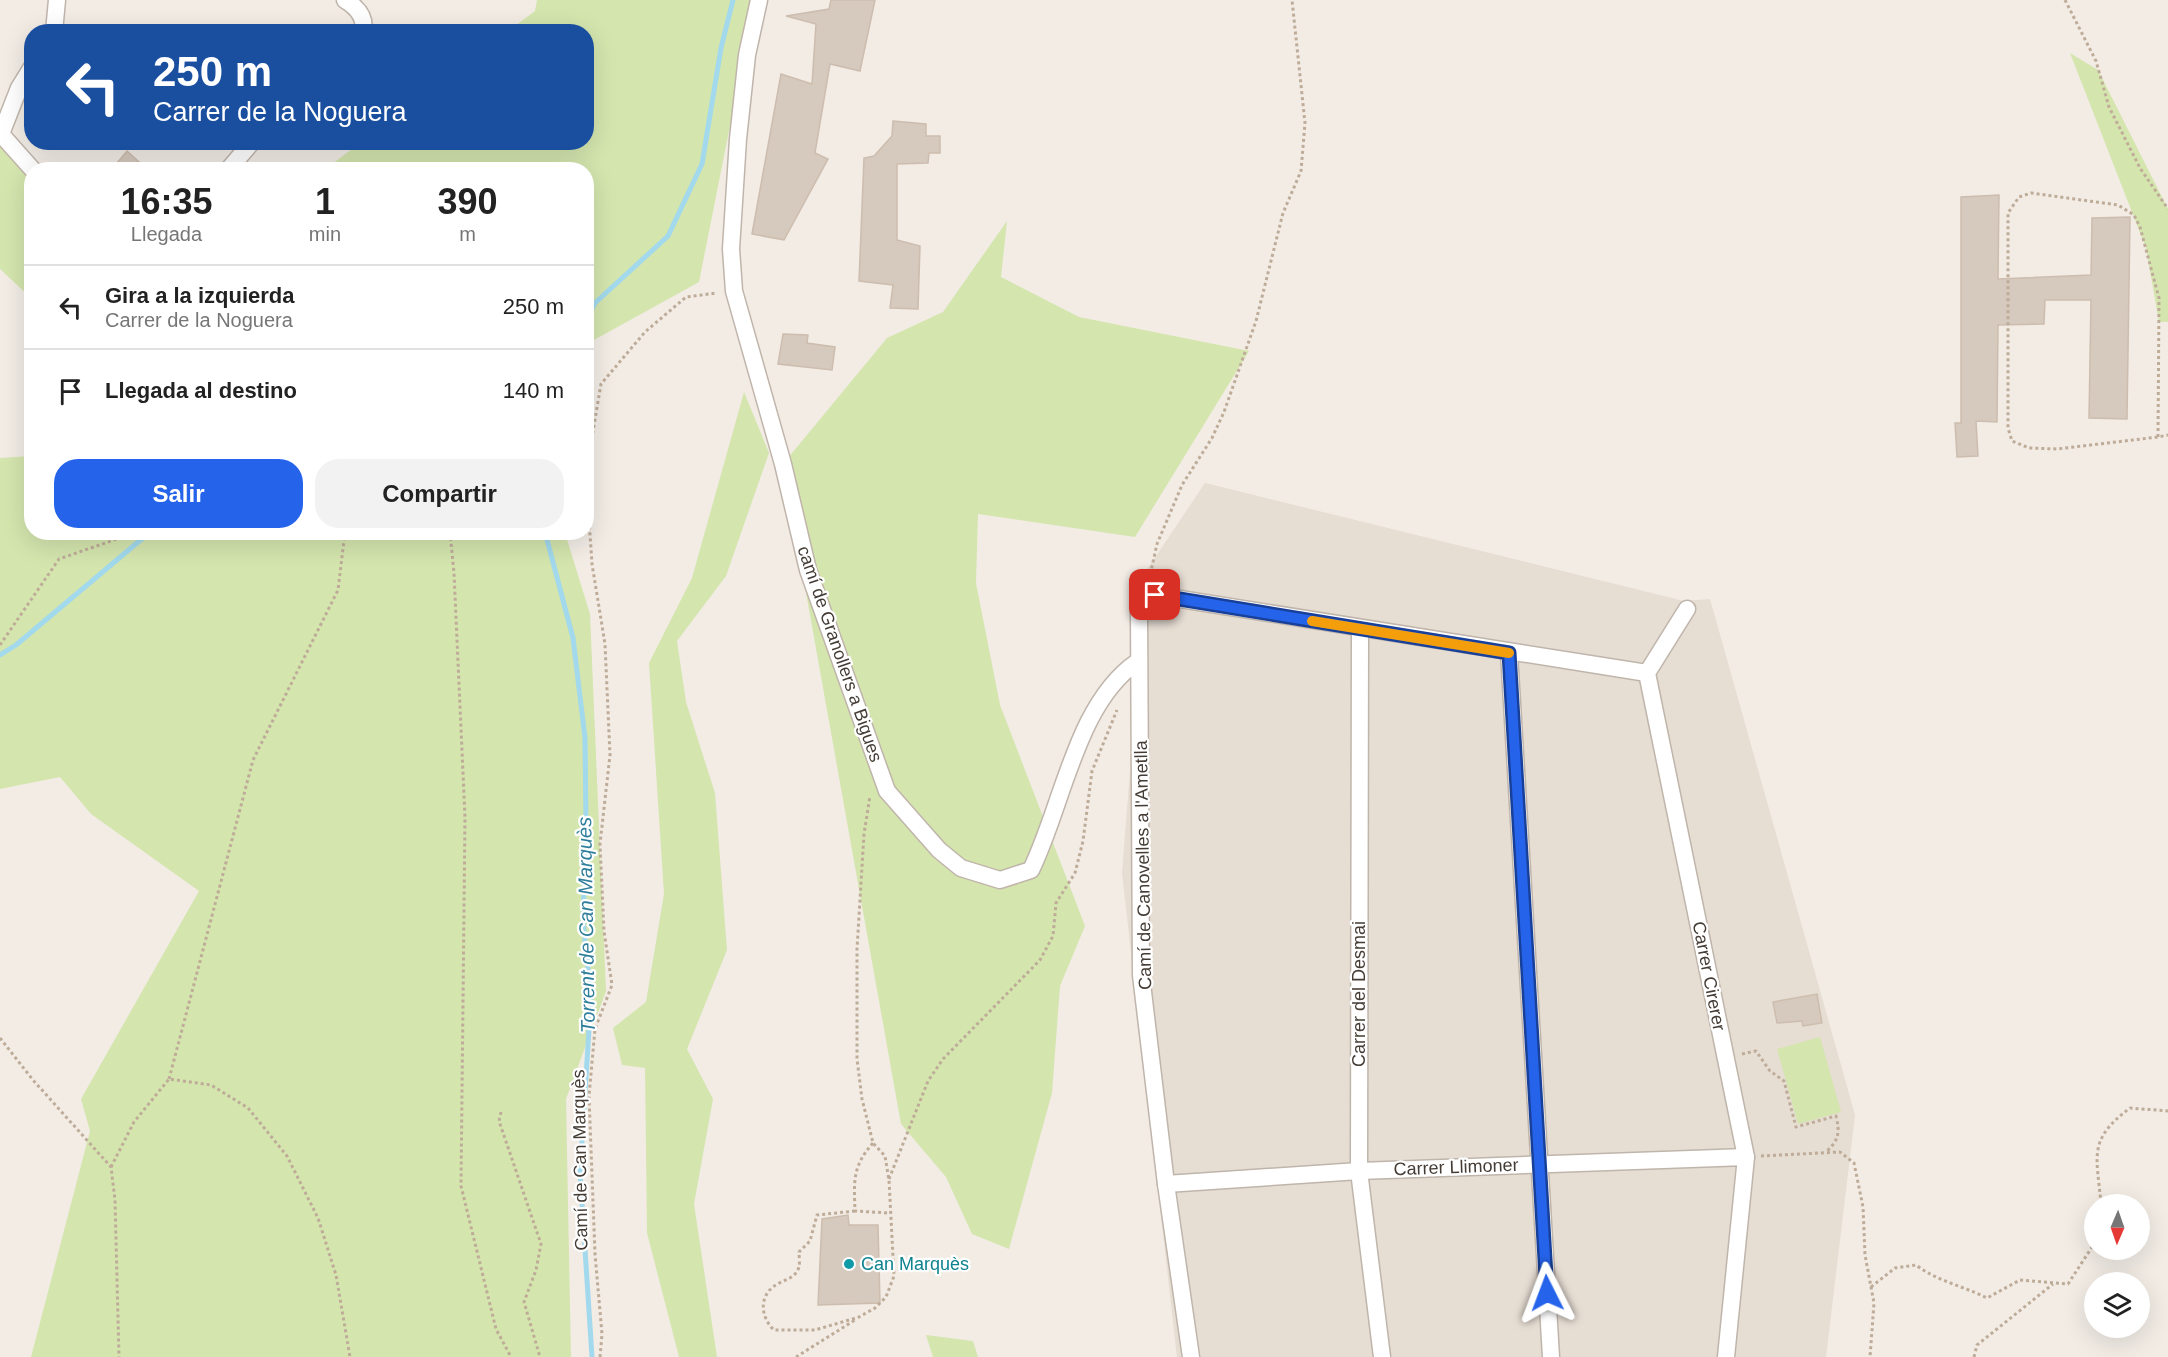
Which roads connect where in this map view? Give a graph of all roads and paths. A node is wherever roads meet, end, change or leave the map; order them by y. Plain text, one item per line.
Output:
1 (57, 0) edge
2 (345, 0) edge
3 (759, 0) edge
4 (1292, 0) edge
5 (2065, 0) edge
6 (55, 24) edge
7 (364, 24) edge
8 (24, 80) edge
9 (245, 150) edge
10 (26, 162) edge
11 (235, 162) edge
12 (2168, 209) edge
13 (734, 291) junction
14 (594, 425) edge
15 (2168, 435) edge
16 (2158, 436) junction
17 (114, 540) edge
18 (344, 540) edge
19 (451, 540) edge
20 (590, 540) edge
21 (1150, 597) junction
22 (1687, 609) dead end
23 (1360, 629) junction
24 (0, 645) edge
25 (1509, 653) junction
26 (1137, 662) junction
27 (1647, 672) junction
28 (1119, 704) dead end
29 (871, 785) dead end
30 (0, 1038) edge
31 (1725, 1058) junction
32 (169, 1079) junction
33 (2168, 1111) edge
34 (501, 1112) dead end
35 (873, 1143) junction
36 (1826, 1153) junction
37 (1746, 1157) junction
38 (1541, 1164) junction
39 (111, 1167) junction
40 (1359, 1171) junction
41 (889, 1180) junction
42 (1166, 1184) junction
43 (2100, 1194) edge
44 (855, 1211) junction
45 (890, 1213) junction
46 (2084, 1259) edge
47 (2053, 1284) junction
48 (1871, 1287) junction
49 (859, 1317) junction
50 (119, 1357) edge
51 (350, 1357) edge
52 (511, 1357) edge
53 (540, 1357) edge
54 (600, 1357) edge
55 (796, 1357) edge
56 (1191, 1357) edge
57 (1382, 1357) edge
58 (1551, 1357) edge
59 (1725, 1357) edge
60 (1869, 1357) edge
61 (1974, 1357) edge

1 - 6 street
2 - 7 street
3 - 13 street, camí de Granollers a Bigues
4 - 21 path
5 - 12 path
8 - 10 street
9 - 11 street
13 - 14 path, Camí de Can Marquès
13 - 26 street, camí de Granollers a Bigues
15 - 16 path
16 - 16 path
17 - 24 path
18 - 32 path
19 - 52 path
20 - 54 path, Camí de Can Marquès
21 - 23 street
21 - 26 street, Camí de Canovelles a l'Ametlla
22 - 27 street
23 - 25 street
23 - 40 street, Carrer del Desmai
25 - 27 street
25 - 38 street
26 - 42 street, Camí de Canovelles a l'Ametlla
27 - 31 street, Carrer Cirerer
28 - 41 path
29 - 35 path
30 - 39 path
31 - 36 path
31 - 37 street, Carrer Cirerer
32 - 39 path
32 - 51 path
33 - 43 path
34 - 53 path
35 - 41 path
35 - 44 path
36 - 37 path
36 - 48 path
37 - 38 street, Carrer Llimoner
37 - 59 street, Carrer Cirerer
38 - 40 street, Carrer Llimoner
38 - 58 street
39 - 50 path
40 - 42 street, Carrer Llimoner
40 - 57 street, Carrer del Desmai
41 - 45 path
42 - 56 street, Camí de Canovelles a l'Ametlla
44 - 45 path
44 - 49 path
45 - 49 path
46 - 47 path
47 - 48 path
47 - 61 path
48 - 60 path
49 - 55 path

